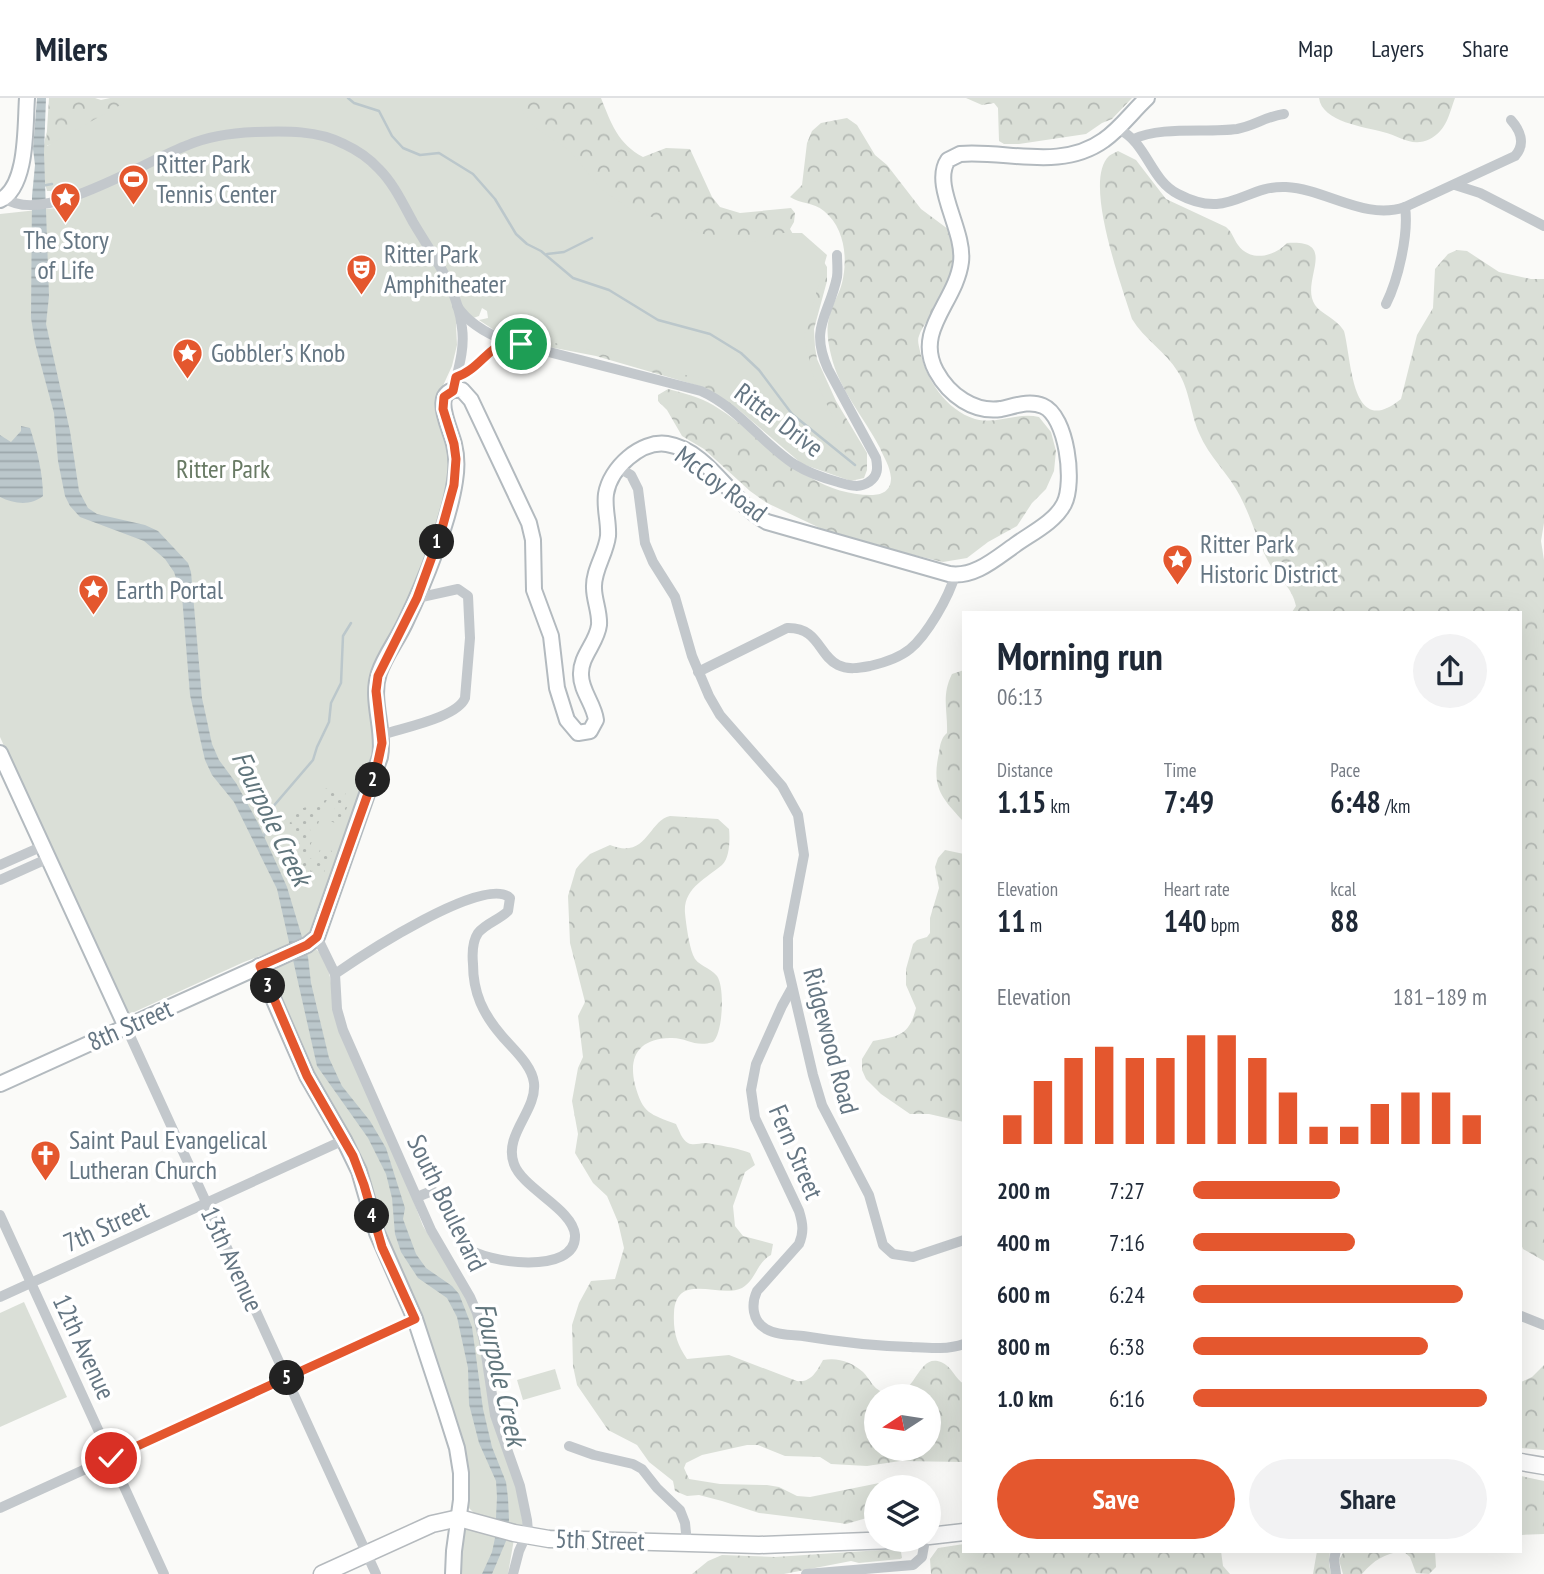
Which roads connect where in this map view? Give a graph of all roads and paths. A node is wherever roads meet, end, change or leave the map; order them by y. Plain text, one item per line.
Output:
1 (27, 98) edge
2 (1147, 98) edge
3 (1284, 114) dead end
4 (1511, 120) dead end
5 (1118, 129) junction
6 (1134, 139) junction
7 (1455, 185) junction
8 (2, 199) edge
9 (1405, 207) junction
10 (1544, 226) edge
11 (837, 255) dead end
12 (1386, 304) dead end
13 (457, 306) junction
14 (506, 341) junction
15 (454, 384) junction
16 (619, 468) junction
17 (955, 575) junction
18 (417, 598) junction
19 (698, 672) junction
20 (382, 735) junction
21 (0, 753) edge
22 (46, 852) junction
23 (0, 865) edge
24 (0, 880) edge
25 (315, 939) junction
26 (260, 966) junction
27 (335, 974) junction
28 (792, 988) junction
29 (126, 1027) junction
30 (0, 1084) edge
31 (344, 1140) junction
32 (417, 1197) junction
33 (207, 1203) junction
34 (0, 1215) edge
35 (962, 1241) edge
36 (31, 1283) junction
37 (0, 1297) edge
38 (1522, 1316) edge
39 (415, 1319) junction
40 (1544, 1325) edge
41 (962, 1344) edge
42 (287, 1378) junction
43 (569, 1446) dead end
44 (111, 1458) junction
45 (1522, 1462) edge
46 (1544, 1465) edge
47 (0, 1508) edge
48 (459, 1518) junction
49 (962, 1532) edge
50 (520, 1534) junction
51 (941, 1535) edge
52 (864, 1541) edge
53 (687, 1543) junction
54 (923, 1552) edge
55 (1335, 1553) edge
56 (367, 1554) junction
57 (164, 1574) edge
58 (322, 1574) edge
59 (376, 1574) edge
60 (453, 1574) edge
61 (513, 1574) edge
62 (806, 1574) edge
63 (1336, 1574) edge

1 - 8 street
2 - 5 street
3 - 6 street
4 - 7 street
5 - 6 street
5 - 17 street
6 - 9 street
7 - 9 street
7 - 10 street
8 - 13 street
9 - 12 street
11 - 14 street, Ritter Drive
13 - 14 street, Ritter Drive
13 - 15 street
14 - 15 street
15 - 16 street, McCoy Road
15 - 18 street
16 - 17 street, McCoy Road
16 - 19 street, Ridgewood Road
17 - 19 street
18 - 20 street
18 - 20 street
19 - 28 street, Ridgewood Road
20 - 25 street
21 - 22 street, 13th Avenue
22 - 23 street
22 - 24 street
22 - 29 street, 13th Avenue
25 - 26 street
25 - 27 street, South Boulevard
26 - 29 street, 8th Street
26 - 31 street
27 - 32 street, South Boulevard
27 - 32 street
28 - 35 street, Ridgewood Road
28 - 41 street, Fern Street
29 - 30 street, 8th Street
29 - 33 street, 13th Avenue
31 - 33 street, 7th Street
31 - 39 street
32 - 50 street, South Boulevard
33 - 36 street, 7th Street
33 - 42 street, 13th Avenue
34 - 36 street, 12th Avenue
36 - 37 street, 7th Street
36 - 44 street, 12th Avenue
38 - 40 street
39 - 42 street
39 - 48 street
42 - 44 street
42 - 56 street, 13th Avenue
43 - 53 street
44 - 47 street
44 - 57 street, 12th Avenue
45 - 46 main road
48 - 50 main road, 5th Street
48 - 56 main road, 5th Street
48 - 60 street
49 - 51 main road
50 - 53 main road, 5th Street
50 - 61 street
52 - 53 main road, 5th Street
54 - 62 street
55 - 63 street
56 - 58 main road, 5th Street
56 - 59 street, 13th Avenue

